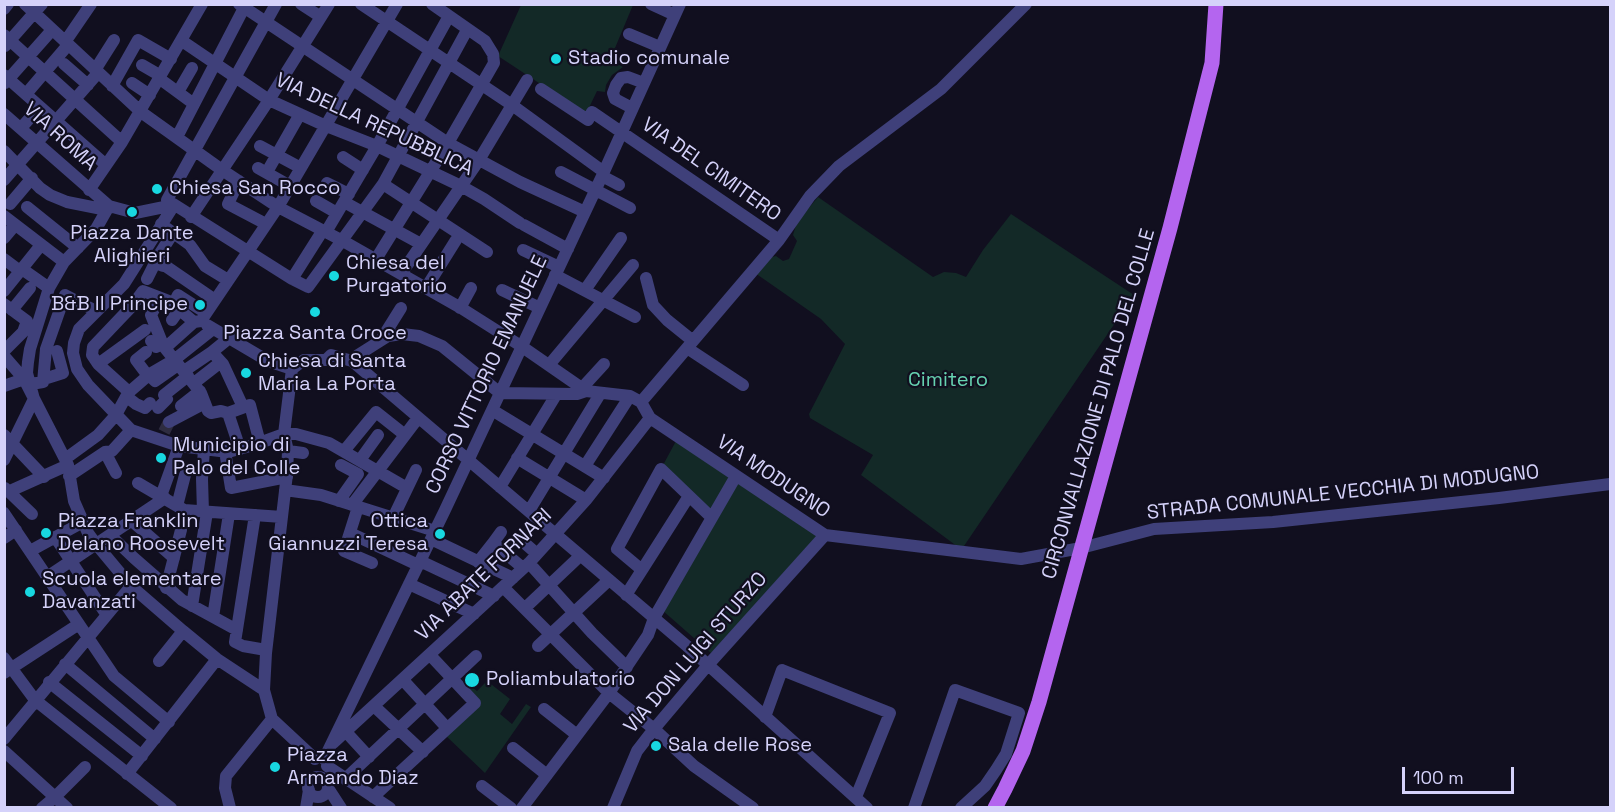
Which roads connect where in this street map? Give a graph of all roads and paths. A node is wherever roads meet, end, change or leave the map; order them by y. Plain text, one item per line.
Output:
1 (8, 4) edge
2 (91, 4) edge
3 (276, 4) edge
4 (301, 4) edge
5 (329, 4) edge
6 (362, 4) edge
7 (398, 4) edge
8 (432, 4) edge
9 (651, 4) edge
10 (1026, 4) edge
11 (1216, 4) edge
12 (199, 6) edge
13 (244, 6) edge
14 (34, 7) edge
15 (4, 9) edge
16 (677, 10) edge
17 (449, 16) junction
18 (321, 17) junction
19 (266, 22) junction
20 (387, 22) junction
21 (52, 30) junction
22 (467, 30) junction
23 (629, 34) dead end
24 (114, 40) dead end
25 (6, 41) edge
26 (182, 41) junction
27 (67, 44) junction
28 (302, 46) junction
29 (660, 47) junction
30 (429, 51) junction
31 (28, 57) junction
32 (171, 59) junction
33 (64, 64) dead end
34 (215, 64) junction
35 (448, 64) junction
36 (142, 65) dead end
37 (192, 68) dead end
38 (45, 72) junction
39 (97, 72) junction
40 (236, 77) junction
41 (161, 78) junction
42 (6, 79) edge
43 (353, 79) junction
44 (527, 80) dead end
45 (132, 83) dead end
46 (644, 83) junction
47 (88, 85) junction
48 (112, 86) junction
49 (481, 86) junction
50 (541, 89) dead end
51 (178, 92) junction
52 (26, 94) junction
53 (150, 95) junction
54 (76, 99) junction
55 (269, 100) junction
56 (194, 104) junction
57 (512, 105) junction
58 (633, 108) junction
59 (398, 109) junction
60 (37, 110) dead end
61 (141, 112) junction
62 (4, 114) edge
63 (300, 114) junction
64 (57, 121) junction
65 (417, 122) junction
66 (326, 126) junction
67 (21, 128) junction
68 (622, 132) junction
69 (177, 137) junction
70 (123, 142) junction
71 (448, 142) junction
72 (39, 143) junction
73 (260, 146) dead end
74 (377, 146) junction
75 (195, 150) junction
76 (4, 151) edge
77 (277, 154) junction
78 (398, 156) junction
79 (343, 157) dead end
80 (479, 160) junction
81 (18, 164) junction
82 (106, 165) junction
83 (301, 168) junction
84 (222, 170) junction
85 (363, 170) junction
86 (429, 171) junction
87 (561, 172) dead end
88 (603, 174) junction
89 (32, 178) junction
90 (4, 180) edge
91 (239, 181) junction
92 (327, 183) dead end
93 (383, 184) junction
94 (619, 185) dead end
95 (290, 186) junction
96 (460, 186) junction
97 (596, 189) junction
98 (89, 190) junction
99 (346, 198) junction
100 (316, 201) dead end
101 (170, 202) junction
102 (410, 202) junction
103 (27, 207) dead end
104 (278, 207) junction
105 (108, 208) junction
106 (630, 208) dead end
107 (7, 210) edge
108 (364, 212) junction
109 (585, 212) junction
110 (337, 213) junction
111 (191, 217) junction
112 (437, 219) junction
113 (161, 224) junction
114 (266, 224) junction
115 (15, 225) junction
116 (394, 229) junction
117 (324, 231) junction
118 (173, 233) junction
119 (4, 238) edge
120 (621, 238) dead end
121 (456, 240) dead end
122 (779, 240) junction
123 (343, 241) junction
124 (421, 244) junction
125 (41, 245) junction
126 (78, 249) junction
127 (568, 249) junction
128 (523, 250) dead end
129 (248, 252) junction
130 (488, 252) dead end
131 (4, 259) edge
132 (376, 259) junction
133 (64, 262) junction
134 (155, 262) junction
135 (633, 265) dead end
136 (21, 270) junction
137 (557, 271) junction
138 (401, 274) junction
139 (646, 278) dead end
140 (147, 279) dead end
141 (292, 279) junction
142 (228, 280) junction
143 (30, 288) dead end
144 (49, 288) junction
145 (426, 288) junction
146 (471, 288) dead end
147 (501, 290) dead end
148 (585, 290) junction
149 (4, 291) edge
150 (160, 298) junction
151 (215, 300) junction
152 (604, 300) junction
153 (8, 307) edge
154 (401, 308) dead end
155 (460, 308) junction
156 (540, 308) junction
157 (96, 311) junction
158 (635, 316) dead end
159 (200, 319) junction
160 (82, 327) junction
161 (213, 329) junction
162 (228, 339) junction
163 (99, 341) junction
164 (380, 341) junction
165 (154, 343) junction
166 (690, 345) junction
167 (521, 346) junction
168 (4, 351) edge
169 (52, 351) junction
170 (73, 351) junction
171 (212, 352) junction
172 (4, 356) edge
173 (352, 361) junction
174 (221, 362) junction
175 (98, 364) junction
176 (604, 364) dead end
177 (549, 365) junction
178 (292, 369) junction
179 (148, 375) junction
180 (189, 378) junction
181 (44, 379) junction
182 (27, 381) junction
183 (743, 385) dead end
184 (4, 386) edge
185 (131, 389) junction
186 (584, 389) junction
187 (500, 393) junction
188 (600, 394) junction
189 (556, 395) junction
190 (630, 396) junction
191 (34, 399) junction
192 (641, 402) junction
193 (181, 406) dead end
194 (243, 406) junction
195 (492, 410) junction
196 (228, 413) junction
197 (116, 415) junction
198 (418, 418) junction
199 (650, 418) junction
200 (131, 430) junction
201 (164, 431) junction
202 (284, 434) junction
203 (532, 434) junction
204 (378, 435) dead end
205 (405, 435) junction
206 (8, 440) edge
207 (260, 443) junction
208 (179, 446) junction
209 (204, 449) junction
210 (240, 449) junction
211 (225, 451) junction
212 (344, 451) junction
213 (105, 452) junction
214 (288, 452) junction
215 (303, 453) dead end
216 (564, 454) junction
217 (518, 458) junction
218 (4, 460) edge
219 (360, 460) junction
220 (468, 460) junction
221 (341, 465) dead end
222 (67, 466) junction
223 (585, 466) junction
224 (416, 470) dead end
225 (378, 471) junction
226 (116, 473) dead end
227 (185, 475) dead end
228 (736, 476) junction
229 (44, 477) junction
230 (549, 478) junction
231 (604, 478) junction
232 (138, 483) dead end
233 (286, 483) junction
234 (1611, 484) edge
235 (500, 487) junction
236 (407, 488) junction
237 (7, 489) edge
238 (689, 496) junction
239 (163, 497) junction
240 (586, 500) junction
241 (339, 501) junction
242 (177, 506) junction
243 (355, 506) junction
244 (529, 511) junction
245 (205, 512) junction
246 (4, 513) edge
247 (32, 514) dead end
248 (229, 514) junction
249 (255, 515) junction
250 (282, 517) junction
251 (711, 517) junction
252 (393, 518) junction
253 (132, 521) junction
254 (83, 522) junction
255 (16, 530) junction
256 (181, 530) dead end
257 (350, 533) junction
258 (557, 534) junction
259 (433, 535) junction
260 (825, 535) junction
261 (111, 536) junction
262 (56, 537) junction
263 (4, 538) edge
264 (520, 539) dead end
265 (96, 544) junction
266 (378, 546) junction
267 (1081, 548) junction
268 (30, 550) junction
269 (580, 556) junction
270 (174, 558) junction
271 (71, 562) junction
272 (478, 562) junction
273 (530, 562) junction
274 (419, 563) junction
275 (642, 570) junction
276 (47, 577) junction
277 (609, 580) junction
278 (409, 584) junction
279 (550, 585) junction
280 (131, 586) junction
281 (503, 587) junction
282 (166, 588) junction
283 (626, 595) junction
284 (192, 606) junction
285 (525, 608) junction
286 (574, 612) junction
287 (106, 614) junction
288 (474, 614) junction
289 (213, 617) junction
290 (654, 618) junction
291 (79, 624) junction
292 (237, 630) junction
293 (183, 631) junction
294 (550, 634) junction
295 (87, 637) junction
296 (538, 646) dead end
297 (266, 650) junction
298 (430, 655) junction
299 (476, 656) dead end
300 (217, 658) junction
301 (159, 661) dead end
302 (65, 664) junction
303 (708, 665) junction
304 (7, 667) edge
305 (627, 667) junction
306 (452, 679) junction
307 (403, 680) junction
308 (49, 682) junction
309 (264, 690) junction
310 (609, 693) junction
311 (35, 700) junction
312 (425, 704) junction
313 (375, 707) junction
314 (544, 709) dead end
315 (765, 717) junction
316 (272, 719) junction
317 (169, 722) junction
318 (447, 728) junction
319 (399, 729) junction
320 (654, 729) junction
321 (347, 733) junction
322 (577, 735) junction
323 (4, 739) edge
324 (155, 739) junction
325 (331, 745) junction
326 (513, 748) dead end
327 (4, 751) edge
328 (423, 752) junction
329 (142, 756) junction
330 (369, 757) junction
331 (322, 761) junction
332 (85, 766) dead end
333 (127, 774) junction
334 (547, 775) junction
335 (345, 779) junction
336 (482, 786) dead end
337 (320, 788) junction
338 (55, 797) junction
339 (373, 797) junction
340 (856, 797) junction
341 (338, 804) edge
342 (42, 807) edge
343 (67, 807) edge
344 (171, 807) edge
345 (230, 807) edge
346 (306, 807) edge
347 (390, 807) edge
348 (511, 807) edge
349 (522, 807) edge
350 (613, 807) edge
351 (751, 807) edge
352 (867, 807) edge
353 (914, 807) edge
354 (961, 807) edge
355 (994, 807) edge

1 - 15 street
2 - 27 street
3 - 19 street
4 - 18 street
5 - 18 street
6 - 20 street
7 - 20 street
8 - 17 street
9 - 16 street
10 - 122 street
11 - 267 main road, CIRCONVALLAZIONE DI PALO DEL COLLE
12 - 26 street
13 - 19 street
13 - 34 street
14 - 21 street
14 - 25 street
16 - 29 street, CORSO VITTORIO EMANUELE
17 - 22 street
17 - 30 street
18 - 28 street
19 - 28 street
19 - 40 street
20 - 30 street
20 - 43 street
21 - 27 street
21 - 31 street
22 - 35 street
22 - 49 street
23 - 29 street
24 - 39 street
25 - 31 street
26 - 32 street
26 - 34 street, VIA DELLA REPUBBLICA
27 - 38 street
27 - 39 street
28 - 43 street
28 - 55 street
29 - 46 street, CORSO VITTORIO EMANUELE
30 - 35 street
30 - 59 street
31 - 38 street
31 - 42 street
32 - 41 street
32 - 48 street
33 - 47 street
34 - 40 street, VIA DELLA REPUBBLICA
34 - 56 street
35 - 49 street
35 - 65 street
36 - 41 street
37 - 51 street
38 - 52 street
38 - 54 street
39 - 47 street
39 - 48 street
40 - 55 street, VIA DELLA REPUBBLICA
40 - 75 street
41 - 51 street
41 - 53 street
42 - 52 street
43 - 59 street
43 - 66 street
44 - 57 street
45 - 53 street
46 - 58 street, CORSO VITTORIO EMANUELE
46 - 58 street
47 - 54 street
48 - 61 street
49 - 57 street
49 - 71 street
50 - 68 street, VIA DEL CIMITERO
51 - 56 street
52 - 64 street
53 - 61 street
54 - 64 street
54 - 70 street
55 - 63 street, VIA DELLA REPUBBLICA
55 - 84 street
56 - 69 street
57 - 80 street
57 - 88 street
58 - 68 street, CORSO VITTORIO EMANUELE
59 - 65 street
59 - 74 street
60 - 67 street
61 - 69 street
61 - 70 street
62 - 67 street, VIA ROMA
63 - 66 street, VIA DELLA REPUBBLICA
63 - 77 street
64 - 72 street
64 - 82 street
65 - 71 street
65 - 78 street
66 - 74 street, VIA DELLA REPUBBLICA
66 - 83 street
67 - 72 street, VIA ROMA
68 - 88 street, CORSO VITTORIO EMANUELE
68 - 122 street, VIA DEL CIMITERO
69 - 75 street
70 - 82 street
71 - 80 street
71 - 86 street
72 - 81 street
72 - 98 street, VIA ROMA
73 - 77 street
74 - 78 street, VIA DELLA REPUBBLICA
74 - 85 street
75 - 84 street
75 - 101 street
76 - 81 street
77 - 83 street
77 - 95 street
78 - 86 street, VIA DELLA REPUBBLICA
78 - 93 street
79 - 85 street
80 - 96 street
80 - 109 street
81 - 89 street
81 - 90 street
82 - 98 street
83 - 95 street
84 - 91 street
84 - 111 street
85 - 99 street
86 - 96 street, VIA DELLA REPUBBLICA
86 - 102 street
87 - 97 street
88 - 94 street
88 - 97 street, CORSO VITTORIO EMANUELE
89 - 105 street
89 - 107 street
91 - 104 street
91 - 114 street
92 - 99 street
93 - 102 street
93 - 108 street
95 - 104 street
96 - 112 street
96 - 127 street, VIA DELLA REPUBBLICA
97 - 106 street
97 - 109 street, CORSO VITTORIO EMANUELE
98 - 105 street
99 - 108 street
99 - 110 street
100 - 110 street
101 - 105 street
101 - 111 street
101 - 113 street
102 - 112 street
102 - 116 street
103 - 126 street
104 - 114 street
104 - 117 street
105 - 126 street
107 - 115 street
108 - 116 street
108 - 123 street
109 - 127 street, CORSO VITTORIO EMANUELE
110 - 117 street
111 - 129 street
112 - 124 street
112 - 130 street
113 - 118 street
113 - 157 street
114 - 129 street
115 - 119 street
115 - 125 street
116 - 124 street
116 - 132 street
117 - 123 street
117 - 141 street
118 - 134 street
118 - 142 street
120 - 148 street
121 - 145 street
122 - 166 street
123 - 132 street
123 - 141 street
124 - 138 street
125 - 133 street
125 - 136 street
126 - 133 street
127 - 137 street, CORSO VITTORIO EMANUELE
128 - 137 street
129 - 141 street
129 - 142 street
131 - 136 street
132 - 138 street
133 - 144 street
134 - 140 street
134 - 151 street
135 - 152 street
136 - 144 street
136 - 149 street
137 - 148 street
137 - 156 street, CORSO VITTORIO EMANUELE
138 - 145 street
139 - 166 street
142 - 151 street
143 - 153 street
144 - 182 street
145 - 155 street
146 - 155 street
147 - 156 street
148 - 152 street
150 - 159 street
150 - 163 street
150 - 165 street
151 - 159 street
152 - 158 street
152 - 177 street
153 - 168 street
154 - 164 street
155 - 167 street
156 - 167 street, CORSO VITTORIO EMANUELE
157 - 160 street
157 - 169 street
159 - 161 street
159 - 165 street
160 - 163 street
160 - 170 street
161 - 162 street
161 - 180 street
162 - 171 street
162 - 178 street
163 - 175 street
164 - 173 street
164 - 187 street
165 - 175 street
165 - 179 street
165 - 180 street
166 - 183 street
166 - 192 street
167 - 177 street
167 - 187 street, CORSO VITTORIO EMANUELE
169 - 170 street
169 - 181 street
169 - 181 street
170 - 197 street
171 - 174 street
171 - 180 street
172 - 182 street
173 - 178 street
173 - 198 street
174 - 180 street
174 - 194 street
175 - 185 street
176 - 186 street
177 - 186 street
178 - 202 street
179 - 180 street
179 - 185 street
180 - 185 street
180 - 193 street
180 - 196 street
180 - 201 street
181 - 182 street
182 - 184 street
182 - 191 street
185 - 197 street
186 - 188 street
186 - 189 street
187 - 189 street
187 - 195 street, CORSO VITTORIO EMANUELE
188 - 190 street
188 - 216 street
189 - 203 street
190 - 192 street
190 - 223 street
191 - 206 street
191 - 222 street
192 - 199 street, VIA MODUGNO
194 - 196 street
194 - 207 street
195 - 203 street
195 - 220 street, CORSO VITTORIO EMANUELE
196 - 210 street
197 - 200 street
197 - 222 street
198 - 205 street
198 - 220 street
199 - 228 street, VIA MODUGNO
199 - 231 street, VIA ABATE FORNARI
200 - 201 street
200 - 213 street
201 - 208 street
202 - 207 street
202 - 212 street
202 - 214 street
203 - 216 street
203 - 217 street
204 - 219 street
205 - 212 street
205 - 225 street
206 - 218 street
206 - 229 street
207 - 210 street
208 - 209 street
208 - 239 street
209 - 211 street
209 - 245 street
210 - 211 street
211 - 233 street
212 - 219 street
213 - 222 street
213 - 226 street
214 - 215 street
214 - 233 street
216 - 223 street
216 - 230 street
217 - 230 street
217 - 235 street
219 - 225 street
220 - 235 street
220 - 259 street, CORSO VITTORIO EMANUELE
221 - 241 street
222 - 229 street
222 - 254 street
223 - 231 street
224 - 236 street
225 - 236 street
225 - 243 street
227 - 242 street
228 - 251 street
228 - 260 street, VIA MODUGNO
229 - 237 street
230 - 240 street
230 - 244 street
231 - 240 street, VIA ABATE FORNARI
232 - 239 street
233 - 241 street
233 - 250 street
234 - 267 street, STRADA COMUNALE VECCHIA DI MODUGNO
235 - 244 street
236 - 252 street
237 - 247 street
238 - 251 street
238 - 275 street
238 - 275 street
239 - 242 street
239 - 253 street
240 - 258 street, VIA ABATE FORNARI
241 - 243 street
242 - 245 street
243 - 252 street
243 - 257 street
244 - 258 street
245 - 248 street
245 - 284 street
246 - 255 street
248 - 249 street
248 - 289 street
249 - 250 street
249 - 292 street
250 - 297 street
251 - 290 street
252 - 259 street
253 - 261 street
253 - 270 street
254 - 262 street
254 - 265 street
255 - 263 street
255 - 268 street
256 - 270 street
257 - 266 street
257 - 266 street
258 - 269 street
258 - 273 street, VIA ABATE FORNARI
259 - 272 street
259 - 274 street, CORSO VITTORIO EMANUELE
260 - 267 street, VIA MODUGNO
260 - 303 street, VIA DON LUIGI STURZO
261 - 265 street
261 - 282 street
262 - 268 street
262 - 271 street
264 - 273 street
265 - 271 street
265 - 280 street
266 - 274 street
267 - 355 main road, CIRCONVALLAZIONE DI PALO DEL COLLE
268 - 276 street
269 - 277 street
269 - 279 street
270 - 282 street
271 - 276 street
271 - 287 street
272 - 273 street
272 - 281 street
273 - 279 street
273 - 281 street, VIA ABATE FORNARI
274 - 278 street, CORSO VITTORIO EMANUELE
274 - 281 street
275 - 283 street
276 - 291 street
277 - 283 street
277 - 286 street
278 - 288 street
278 - 325 street, CORSO VITTORIO EMANUELE
279 - 285 street
279 - 286 street
280 - 287 street
280 - 293 street
281 - 285 street
281 - 288 street, VIA ABATE FORNARI
282 - 284 street
283 - 290 street
284 - 289 street
285 - 294 street
286 - 294 street
286 - 305 street
287 - 295 street
288 - 298 street, VIA ABATE FORNARI
289 - 292 street
290 - 303 street
290 - 305 street
291 - 295 street
291 - 304 street
292 - 297 street
293 - 300 street
293 - 301 street
294 - 296 street
294 - 310 street
295 - 302 street
295 - 317 street
297 - 309 street
298 - 306 street
298 - 307 street, VIA ABATE FORNARI
299 - 306 street
300 - 309 street
300 - 317 street
302 - 308 street
302 - 324 street
303 - 315 street
303 - 320 street, VIA DON LUIGI STURZO
304 - 311 street
305 - 310 street
306 - 312 street
306 - 318 street
307 - 312 street
307 - 313 street, VIA ABATE FORNARI
308 - 311 street
308 - 329 street
309 - 316 street
310 - 320 street
310 - 322 street
311 - 323 street
311 - 333 street
312 - 318 street
312 - 319 street
313 - 319 street
313 - 321 street, VIA ABATE FORNARI
314 - 322 street
315 - 340 street
315 - 340 street
316 - 331 street
316 - 345 street
317 - 324 street
318 - 328 street
319 - 328 street
319 - 330 street
320 - 350 street, VIA DON LUIGI STURZO
320 - 351 street
321 - 325 street, VIA ABATE FORNARI
321 - 330 street
322 - 334 street
324 - 329 street
325 - 331 street, CORSO VITTORIO EMANUELE
326 - 334 street
327 - 338 street
328 - 339 street
329 - 333 street
330 - 335 street
331 - 335 street
331 - 337 street, CORSO VITTORIO EMANUELE
332 - 338 street
333 - 344 street
334 - 349 street
335 - 337 street
335 - 339 street
336 - 348 street
337 - 341 street
337 - 346 street, CORSO VITTORIO EMANUELE
338 - 342 street
338 - 343 street
339 - 347 street
340 - 352 street
353 - 354 street

